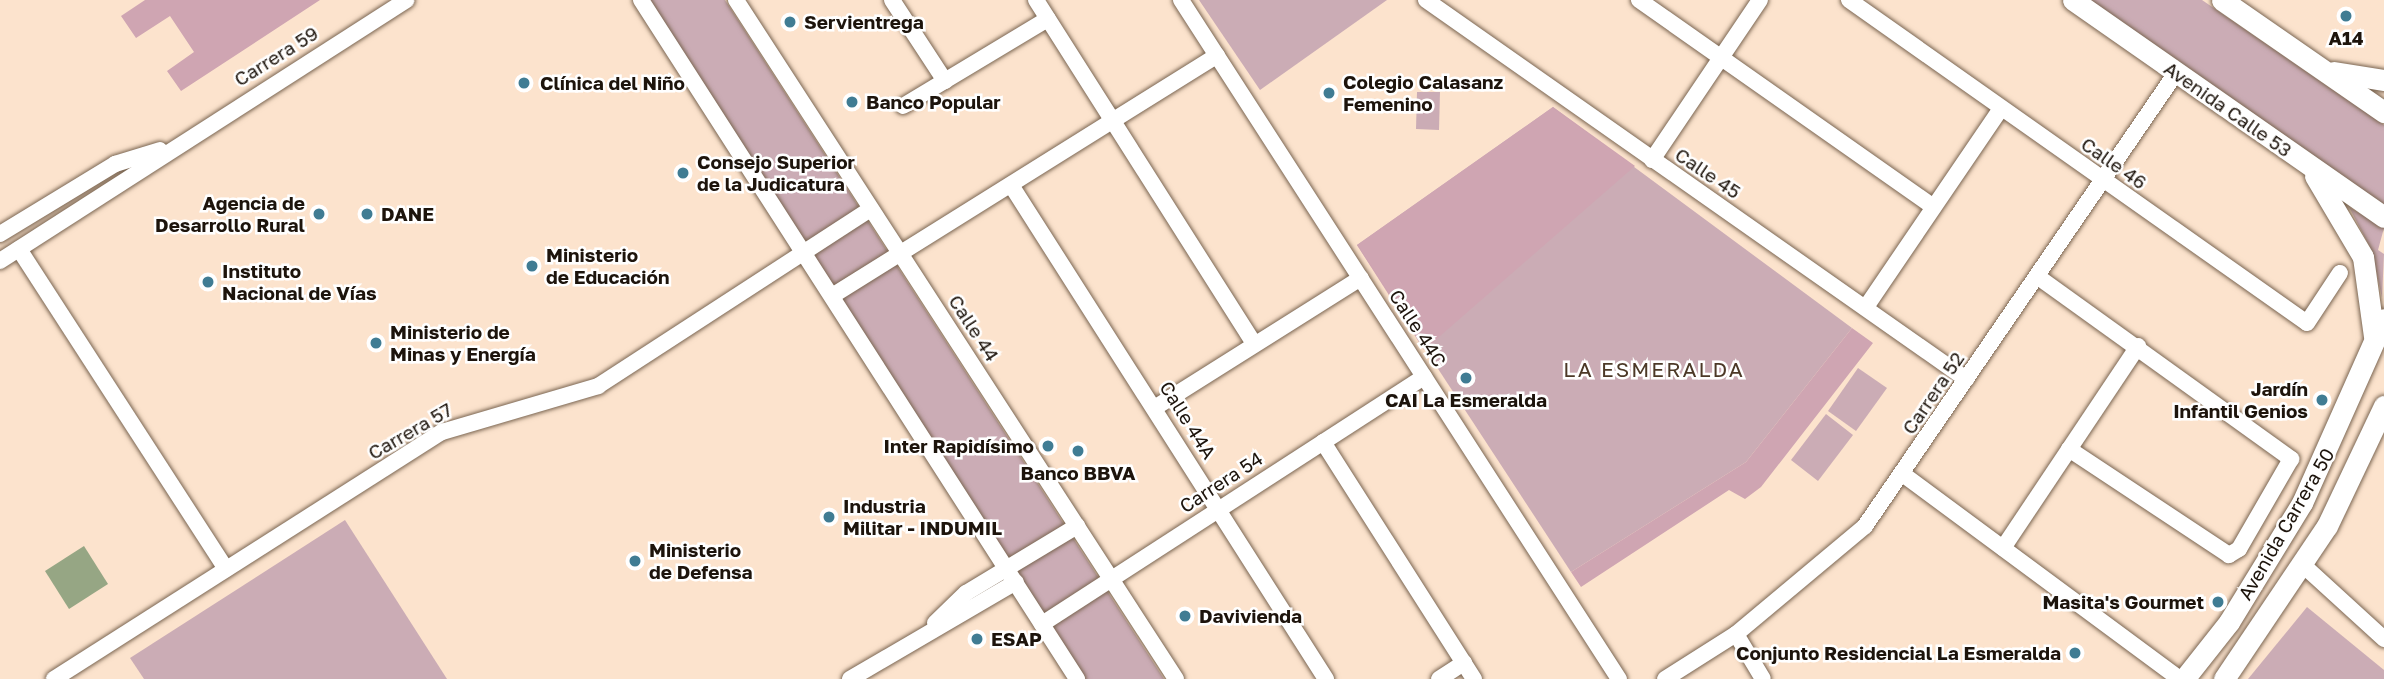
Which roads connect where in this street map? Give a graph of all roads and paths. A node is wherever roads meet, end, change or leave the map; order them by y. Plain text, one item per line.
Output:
1 (406, 0) edge
2 (641, 0) edge
3 (736, 0) edge
4 (892, 0) edge
5 (1036, 0) edge
6 (1181, 0) edge
7 (1426, 0) edge
8 (1639, 0) edge
9 (1760, 0) edge
10 (1849, 0) edge
11 (2073, 0) edge
12 (2222, 0) edge
13 (1048, 19) junction
14 (1217, 55) junction
15 (1719, 58) junction
16 (2321, 68) junction
17 (2176, 73) junction
18 (2384, 80) edge
19 (945, 81) junction
20 (903, 106) dead end
21 (2000, 110) junction
22 (2384, 112) edge
23 (1111, 120) junction
24 (169, 148) junction
25 (1652, 160) junction
26 (2306, 163) junction
27 (2104, 181) junction
28 (1011, 185) junction
29 (1933, 207) junction
30 (871, 209) junction
31 (2384, 217) edge
32 (0, 234) edge
33 (19, 249) junction
34 (804, 253) junction
35 (900, 253) junction
36 (0, 261) edge
37 (2340, 273) dead end
38 (2038, 277) junction
39 (1360, 278) junction
40 (832, 296) junction
41 (1866, 307) junction
42 (2384, 319) edge
43 (1254, 344) junction
44 (2374, 345) junction
45 (2138, 346) junction
46 (1424, 376) junction
47 (1966, 379) junction
48 (1156, 407) junction
49 (2383, 410) edge
50 (1322, 442) junction
51 (2069, 449) junction
52 (1904, 475) junction
53 (1219, 508) junction
54 (1077, 526) junction
55 (2003, 548) junction
56 (2303, 565) junction
57 (226, 569) junction
58 (1011, 575) junction
59 (1110, 578) junction
60 (1042, 624) junction
61 (1736, 634) junction
62 (2384, 639) edge
63 (1464, 663) junction
64 (54, 679) edge
65 (850, 679) edge
66 (1077, 679) edge
67 (1176, 679) edge
68 (1326, 679) edge
69 (1439, 679) edge
70 (1475, 679) edge
71 (1619, 679) edge
72 (1665, 679) edge
73 (1763, 679) edge
74 (2182, 679) edge
75 (2224, 679) edge

1 - 24 street, Carrera 59
2 - 34 street
3 - 30 street, Calle 44
4 - 19 street
5 - 13 street
6 - 14 street, Calle 44C
7 - 25 street, Calle 45
8 - 15 street
9 - 15 street
10 - 21 street, Calle 46
11 - 17 main road, Avenida Calle 53
12 - 16 main road
13 - 19 street
13 - 23 street
14 - 23 street
14 - 39 street, Calle 44C
15 - 25 street
15 - 29 street
16 - 18 main road
16 - 22 main road
17 - 26 main road, Avenida Calle 53
17 - 27 street, Carrera 52
19 - 20 street
21 - 27 street, Calle 46
21 - 29 street
23 - 28 street
23 - 43 street
24 - 32 street, Carrera 59
24 - 33 street, Carrera 59
25 - 41 street, Calle 45
26 - 31 main road, Avenida Calle 53
26 - 44 main road
27 - 37 street, Calle 46
27 - 38 street, Carrera 52
28 - 35 street
28 - 48 street, Calle 44A
29 - 41 street
30 - 34 street, Carrera 57
30 - 35 street, Calle 44
33 - 36 street, Carrera 59
33 - 57 street
34 - 40 street
34 - 57 street, Carrera 57
35 - 40 street
35 - 54 street, Calle 44
38 - 45 street
38 - 47 street, Carrera 52
39 - 43 street
39 - 46 street, Calle 44C
40 - 58 street
41 - 47 street, Calle 45
42 - 44 main road, Avenida Carrera 50
43 - 48 street
44 - 74 main road, Avenida Carrera 50
45 - 51 street
45 - 51 street
46 - 50 street, Carrera 54
46 - 71 street, Calle 44C
47 - 52 street, Carrera 52
48 - 53 street, Calle 44A
49 - 56 main road, Avenida Carrera 50
50 - 53 street, Carrera 54
50 - 63 street
51 - 55 street
52 - 55 street
52 - 61 street, Carrera 52
53 - 59 street, Carrera 54
53 - 68 street, Calle 44A
54 - 58 street
54 - 59 street, Calle 44
55 - 74 street
56 - 62 street
56 - 75 main road, Avenida Carrera 50
57 - 64 street, Carrera 57
58 - 60 street
58 - 65 street
59 - 60 street, Carrera 54
59 - 67 street, Calle 44
60 - 66 street
61 - 72 street, Carrera 52
61 - 73 street
63 - 69 street
63 - 70 street

